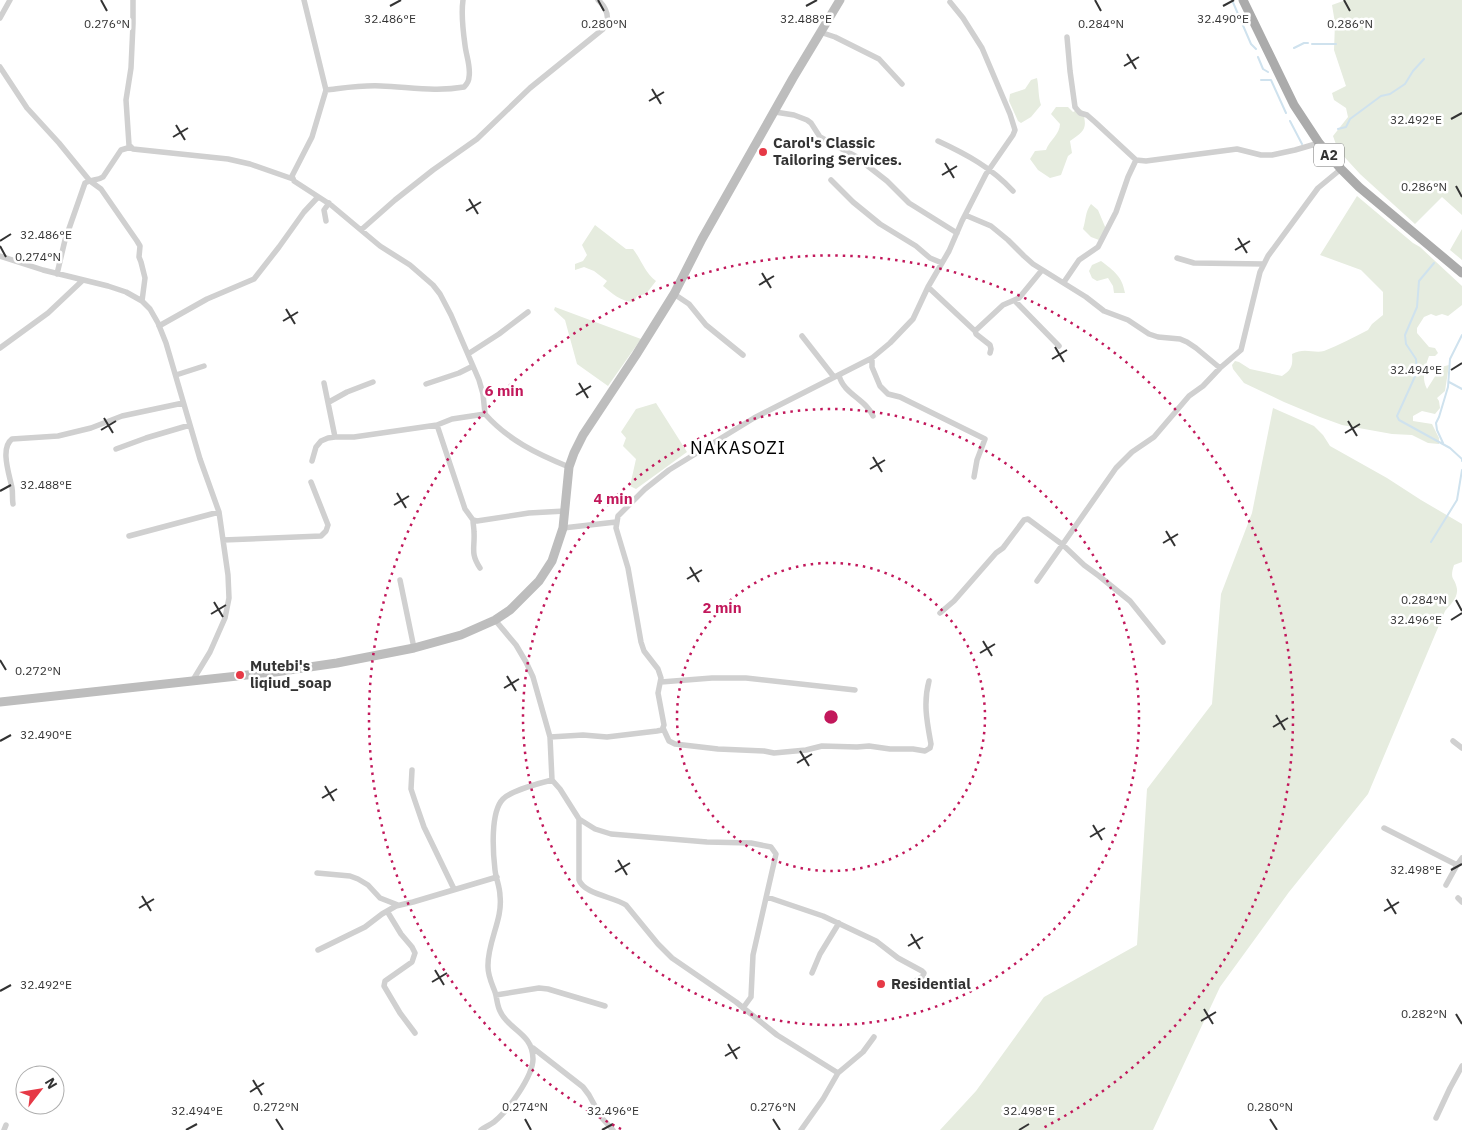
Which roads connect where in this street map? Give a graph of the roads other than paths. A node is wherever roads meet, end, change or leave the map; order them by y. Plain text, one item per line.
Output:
1 (10, 0) edge
2 (134, 0) edge
3 (304, 0) edge
4 (463, 0) edge
5 (598, 0) edge
6 (1243, 0) edge
7 (838, 1) edge
8 (950, 2) dead end
9 (0, 18) edge
10 (820, 32) junction
11 (1067, 36) dead end
12 (0, 66) edge
13 (902, 84) dead end
14 (326, 90) junction
15 (775, 112) junction
16 (938, 141) dead end
17 (1319, 143) junction
18 (131, 147) junction
19 (1136, 160) junction
20 (989, 169) junction
21 (1341, 169) junction
22 (294, 179) junction
23 (831, 180) dead end
24 (90, 181) junction
25 (1012, 191) dead end
26 (318, 197) junction
27 (329, 203) junction
28 (965, 215) junction
29 (326, 220) dead end
30 (361, 230) junction
31 (957, 233) junction
32 (0, 256) edge
33 (1176, 258) dead end
34 (942, 262) junction
35 (1264, 264) junction
36 (1042, 270) junction
37 (1462, 273) edge
38 (57, 274) junction
39 (82, 280) junction
40 (1064, 282) junction
41 (928, 287) junction
42 (674, 294) junction
43 (142, 301) junction
44 (1015, 301) junction
45 (528, 312) dead end
46 (160, 326) junction
47 (975, 331) junction
48 (802, 336) dead end
49 (1059, 346) dead end
50 (0, 348) edge
51 (990, 353) dead end
52 (468, 354) junction
53 (742, 356) dead end
54 (872, 358) junction
55 (204, 366) dead end
56 (473, 366) junction
57 (1220, 368) junction
58 (176, 375) junction
59 (837, 376) junction
60 (324, 382) dead end
61 (374, 382) dead end
62 (426, 384) dead end
63 (329, 402) junction
64 (183, 403) junction
65 (485, 414) junction
66 (873, 416) dead end
67 (190, 425) junction
68 (437, 425) junction
69 (335, 436) junction
70 (116, 449) dead end
71 (312, 461) dead end
72 (569, 467) junction
73 (974, 477) dead end
74 (311, 482) dead end
75 (13, 504) dead end
76 (565, 511) junction
77 (219, 512) junction
78 (473, 520) junction
79 (616, 522) junction
80 (562, 528) junction
81 (129, 536) dead end
82 (224, 540) junction
83 (1062, 545) junction
84 (480, 568) dead end
85 (400, 580) dead end
86 (1038, 580) dead end
87 (940, 613) dead end
88 (495, 620) junction
89 (1162, 642) dead end
90 (414, 648) junction
91 (193, 680) junction
92 (929, 681) dead end
93 (660, 682) junction
94 (855, 690) dead end
95 (0, 702) edge
96 (663, 728) junction
97 (550, 737) junction
98 (1453, 741) dead end
99 (1462, 748) edge
100 (412, 770) dead end
101 (552, 780) junction
102 (579, 819) junction
103 (1384, 828) dead end
104 (1462, 858) edge
105 (1457, 864) junction
106 (317, 873) dead end
107 (497, 877) junction
108 (1446, 885) dead end
109 (454, 889) junction
110 (767, 897) junction
111 (398, 905) junction
112 (387, 910) junction
113 (839, 923) junction
114 (318, 950) dead end
115 (812, 973) dead end
116 (914, 982) dead end
117 (496, 995) junction
118 (605, 1006) dead end
119 (743, 1008) junction
120 (415, 1033) dead end
121 (874, 1037) dead end
122 (532, 1048) junction
123 (1462, 1066) edge
124 (838, 1073) junction
125 (1436, 1118) dead end
126 (481, 1130) edge
127 (613, 1130) edge
128 (801, 1130) edge

1 - 9 street
2 - 18 street
3 - 14 street
4 - 14 street
5 - 30 street
6 - 17 main road, A2
7 - 10 street
8 - 20 street
10 - 13 street
10 - 15 street
11 - 19 street
12 - 24 street
14 - 22 street
15 - 31 street
15 - 42 street
16 - 20 street
17 - 19 street
17 - 21 main road, A2
18 - 22 street
18 - 24 street
19 - 40 street
20 - 25 street
20 - 28 street
21 - 35 street
21 - 37 main road, A2
22 - 26 street
23 - 34 street
24 - 38 street
24 - 43 street
26 - 27 street
26 - 46 street
27 - 29 street
27 - 30 street
28 - 31 street
28 - 36 street
30 - 52 street
31 - 34 street
32 - 38 street
33 - 35 street
34 - 41 street
35 - 57 street
36 - 40 street
36 - 44 street
38 - 39 street
39 - 43 street
39 - 50 street
40 - 57 street
41 - 47 street
41 - 54 street
42 - 53 street
42 - 72 street
43 - 46 street
44 - 47 street
44 - 49 street
45 - 52 street
46 - 58 street
47 - 51 street
48 - 59 street
52 - 56 street
54 - 59 street
54 - 73 street
55 - 58 street
56 - 62 street
56 - 65 street
57 - 83 street
58 - 64 street
59 - 66 street
59 - 79 street
60 - 63 street
61 - 63 street
63 - 69 street
64 - 67 street
64 - 75 street
65 - 68 street
65 - 72 street
67 - 70 street
67 - 77 street
68 - 69 street
68 - 78 street
69 - 71 street
72 - 76 street
74 - 82 street
76 - 78 street
76 - 80 street
77 - 81 street
77 - 82 street
78 - 84 street
79 - 80 street
79 - 93 street
80 - 88 street
82 - 91 street
83 - 86 street
83 - 87 street
83 - 89 street
85 - 90 street
88 - 90 street
88 - 97 street
90 - 91 street
91 - 95 street
92 - 96 street
93 - 94 street
93 - 96 street
96 - 97 street
97 - 101 street
98 - 99 street
100 - 109 street
101 - 102 street
101 - 107 street
102 - 110 street
102 - 119 street
103 - 105 street
104 - 105 street
105 - 108 street
106 - 111 street
107 - 109 street
107 - 117 street
109 - 111 street
110 - 113 street
110 - 119 street
111 - 112 street
112 - 114 street
112 - 120 street
113 - 115 street
113 - 116 street
117 - 118 street
117 - 122 street
119 - 124 street
121 - 124 street
122 - 126 street
122 - 127 street
123 - 125 street
124 - 128 street

